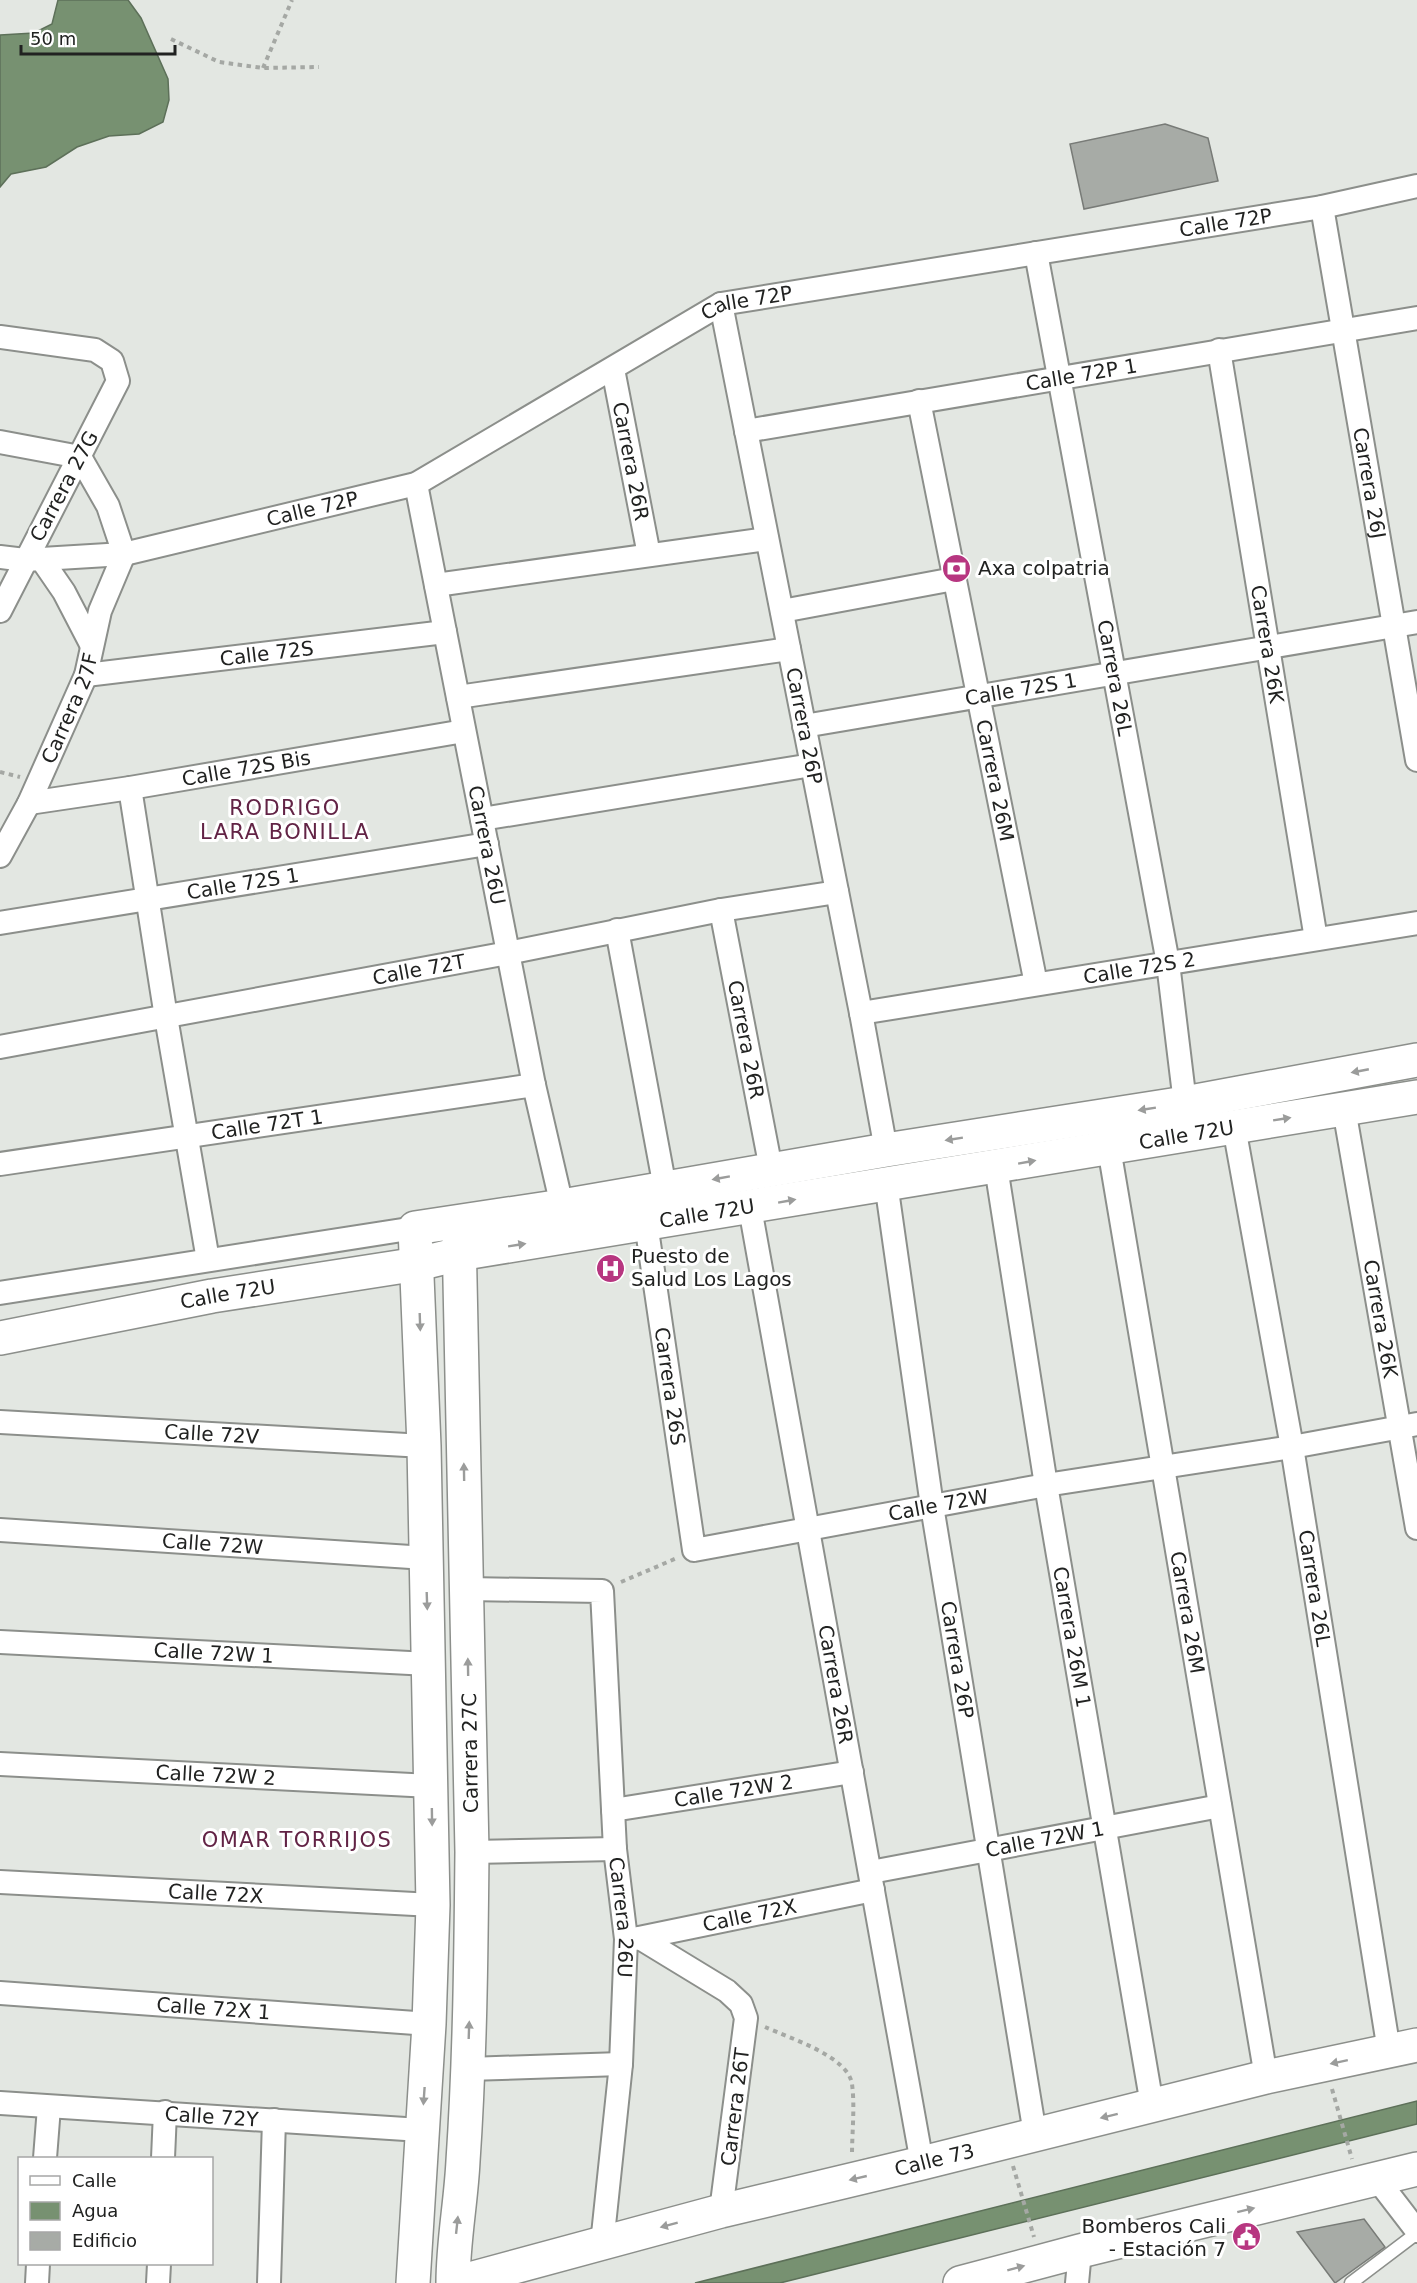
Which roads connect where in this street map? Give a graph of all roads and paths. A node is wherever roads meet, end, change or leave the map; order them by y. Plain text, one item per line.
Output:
1 (292, 0) edge
2 (171, 39) dead end
3 (319, 67) dead end
4 (263, 68) junction
5 (1417, 186) edge
6 (1322, 207) junction
7 (1036, 253) junction
8 (721, 304) junction
9 (1417, 318) edge
10 (1345, 329) junction
11 (0, 337) edge
12 (1219, 350) junction
13 (613, 369) junction
14 (1059, 377) junction
15 (919, 401) junction
16 (746, 431) junction
17 (0, 442) edge
18 (80, 457) junction
19 (416, 484) junction
20 (767, 539) junction
21 (124, 554) junction
22 (649, 555) junction
23 (0, 557) edge
24 (33, 560) junction
25 (954, 579) junction
26 (436, 585) junction
27 (0, 610) edge
28 (782, 611) junction
29 (1406, 623) edge
30 (445, 632) junction
31 (92, 644) junction
32 (1268, 647) junction
33 (789, 649) junction
34 (1114, 673) junction
35 (86, 675) junction
36 (978, 696) junction
37 (458, 697) junction
38 (804, 726) junction
39 (464, 731) junction
40 (1417, 760) edge
41 (812, 765) junction
42 (130, 788) junction
43 (29, 803) junction
44 (482, 819) junction
45 (487, 844) junction
46 (0, 856) edge
47 (837, 892) junction
48 (148, 900) junction
49 (721, 909) junction
50 (0, 923) edge
51 (1417, 923) edge
52 (617, 930) junction
53 (1316, 939) junction
54 (508, 953) junction
55 (1168, 963) junction
56 (1036, 984) junction
57 (861, 1013) junction
58 (165, 1017) junction
59 (0, 1047) edge
60 (1417, 1060) edge
61 (534, 1085) junction
62 (1417, 1097) edge
63 (1185, 1103) junction
64 (1344, 1109) junction
65 (1234, 1127) junction
66 (186, 1135) junction
67 (1109, 1148) junction
68 (886, 1150) junction
69 (0, 1164) edge
70 (996, 1167) junction
71 (771, 1169) junction
72 (886, 1183) junction
73 (665, 1188) junction
74 (562, 1206) junction
75 (750, 1208) junction
76 (646, 1223) junction
77 (415, 1228) junction
78 (459, 1238) junction
79 (208, 1260) junction
80 (418, 1264) junction
81 (0, 1293) edge
82 (0, 1338) edge
83 (0, 1422) edge
84 (1408, 1426) edge
85 (424, 1446) junction
86 (1292, 1447) junction
87 (1163, 1468) junction
88 (1046, 1485) junction
89 (932, 1506) junction
90 (1417, 1528) edge
91 (808, 1529) junction
92 (0, 1530) edge
93 (694, 1550) junction
94 (426, 1558) junction
95 (467, 1589) junction
96 (602, 1591) junction
97 (0, 1642) edge
98 (429, 1664) junction
99 (0, 1764) edge
100 (852, 1772) junction
101 (431, 1786) junction
102 (1220, 1806) junction
103 (613, 1810) junction
104 (1103, 1827) junction
105 (615, 1849) junction
106 (987, 1850) junction
107 (472, 1852) junction
108 (872, 1881) junction
109 (0, 1882) edge
110 (433, 1905) junction
111 (633, 1939) junction
112 (0, 1993) edge
113 (744, 2011) junction
114 (429, 2024) junction
115 (1403, 2048) edge
116 (621, 2064) junction
117 (468, 2069) junction
118 (1266, 2076) junction
119 (1331, 2083) dead end
120 (0, 2103) edge
121 (1152, 2105) junction
122 (49, 2107) junction
123 (165, 2112) junction
124 (274, 2120) junction
125 (421, 2130) junction
126 (1035, 2134) junction
127 (45, 2157) edge
128 (163, 2157) edge
129 (922, 2163) junction
130 (1417, 2169) edge
131 (1364, 2170) junction
132 (1014, 2171) dead end
133 (853, 2180) junction
134 (721, 2211) junction
135 (1417, 2232) edge
136 (602, 2244) junction
137 (1036, 2246) dead end
138 (1080, 2251) junction
139 (38, 2265) edge
140 (159, 2265) edge
141 (36, 2283) edge
142 (158, 2283) edge
143 (269, 2283) edge
144 (413, 2283) edge
145 (454, 2283) edge
146 (960, 2283) edge
147 (1077, 2283) edge
148 (1351, 2283) edge

1 - 4 path
2 - 4 path
3 - 4 path
5 - 6 street, Calle 72P
6 - 7 street, Calle 72P
6 - 10 street, Carrera 26J
7 - 8 street, Calle 72P
7 - 14 street, Carrera 26L
8 - 13 street, Calle 72P
8 - 16 street, Carrera 26P
9 - 10 street, Calle 72P 1
10 - 12 street, Calle 72P 1
10 - 29 street, Carrera 26J
11 - 18 street, Carrera 27G
12 - 14 street, Calle 72P 1
12 - 32 street, Carrera 26K
13 - 19 street, Calle 72P
13 - 22 street, Carrera 26R
14 - 15 street, Calle 72P 1
14 - 34 street, Carrera 26L
15 - 16 street, Calle 72P 1
15 - 25 street, Carrera 26M
16 - 20 street, Carrera 26P
17 - 18 street
18 - 21 street
18 - 24 street, Carrera 27G
19 - 21 street, Calle 72P
19 - 26 street, Carrera 26U
20 - 22 street
20 - 28 street, Carrera 26P
21 - 24 street, Calle 72P
21 - 31 street, Carrera 27F
22 - 26 street
23 - 24 street
24 - 27 street, Carrera 27G
24 - 31 street
25 - 28 street
25 - 36 street, Carrera 26M
26 - 30 street, Carrera 26U
28 - 33 street, Carrera 26P
29 - 32 street, Calle 72S 1
29 - 40 street, Carrera 26J
30 - 35 street, Calle 72S
30 - 37 street, Carrera 26U
31 - 35 street, Carrera 27F
32 - 34 street, Calle 72S 1
32 - 53 street, Carrera 26K
33 - 37 street
33 - 38 street, Carrera 26P
34 - 36 street, Calle 72S 1
34 - 55 street, Carrera 26L
35 - 43 street, Carrera 27F
36 - 38 street, Calle 72S 1
36 - 56 street, Carrera 26M
37 - 39 street, Carrera 26U
38 - 41 street, Carrera 26P
39 - 42 street, Calle 72S Bis
39 - 44 street, Carrera 26U
41 - 44 street
41 - 47 street, Carrera 26P
42 - 43 street, Calle 72S Bis
42 - 48 street
43 - 46 street, Carrera 27F
44 - 45 street, Carrera 26U
45 - 48 street, Calle 72S 1
45 - 54 street, Carrera 26U
47 - 49 street, Calle 72T
47 - 57 street, Carrera 26P
48 - 50 street, Calle 72S 1
48 - 58 street
49 - 52 street, Calle 72T
49 - 71 street, Carrera 26R
51 - 53 street, Calle 72S 2
52 - 54 street, Calle 72T
52 - 73 street
53 - 55 street, Calle 72S 2
54 - 58 street, Calle 72T
54 - 61 street, Carrera 26U
55 - 56 street, Calle 72S 2
55 - 63 street, Carrera 26L
56 - 57 street, Calle 72S 2
57 - 68 street, Carrera 26P
58 - 59 street, Calle 72T
58 - 66 street
60 -> 63 street, Calle 72U
61 - 66 street, Calle 72T 1
61 - 74 street, Carrera 26U
62 - 64 street, Calle 72U
63 -> 68 street, Calle 72U
65 -> 64 street, Calle 72U
64 - 84 street, Carrera 26K
65 - 67 street, Calle 72U
65 - 86 street, Carrera 26L
66 - 69 street, Calle 72T 1
66 - 79 street
70 -> 67 street, Calle 72U
67 - 87 street, Carrera 26M
68 - 71 street, Calle 72U
70 - 72 street, Calle 72U
70 - 88 street, Carrera 26M 1
71 -> 73 street, Calle 72U
75 -> 72 street, Calle 72U
72 - 89 street, Carrera 26P
73 - 74 street, Calle 72U
74 - 78 street, Calle 72U
75 - 76 street, Calle 72U
75 - 91 street, Carrera 26R
78 -> 76 street, Calle 72U
76 - 93 street, Carrera 26S
77 - 78 street, Calle 72U
77 - 79 street, Calle 72U
77 - 80 street, Carrera 27C
78 - 80 street, Calle 72U
95 -> 78 street, Carrera 27C
79 - 81 street, Calle 72U
80 - 82 street, Calle 72U
80 -> 85 street, Carrera 27C
83 - 85 street, Calle 72V
84 - 86 street, Calle 72W
84 - 90 street, Carrera 26K
85 - 94 street, Carrera 27C
86 - 87 street, Calle 72W
86 - 115 street, Carrera 26L
87 - 88 street, Calle 72W
87 - 102 street, Carrera 26M
88 - 89 street, Calle 72W
88 - 104 street, Carrera 26M 1
89 - 91 street, Calle 72W
89 - 106 street, Carrera 26P
91 - 93 street, Calle 72W
91 - 100 street, Carrera 26R
92 - 94 street, Calle 72W
93 - 96 path
94 -> 98 street, Carrera 27C
95 - 96 street
107 -> 95 street, Carrera 27C
96 - 103 street, Carrera 26U
97 - 98 street, Calle 72W 1
98 - 101 street, Carrera 27C
99 - 101 street, Calle 72W 2
100 - 103 street, Calle 72W 2
100 - 108 street, Carrera 26R
101 -> 110 street, Carrera 27C
102 - 104 street, Calle 72W 1
102 - 118 street, Carrera 26M
103 - 105 street, Carrera 26U
104 - 106 street, Calle 72W 1
104 - 121 street, Carrera 26M 1
105 - 107 street
105 - 111 street, Carrera 26U
106 - 108 street, Calle 72W 1
106 - 126 street, Carrera 26P
117 -> 107 street, Carrera 27C
108 - 111 street, Calle 72X
108 - 129 street, Carrera 26R
109 - 110 street, Calle 72X
110 - 114 street, Carrera 27C
111 - 113 street
111 - 116 street, Carrera 26U
112 - 114 street, Calle 72X 1
113 - 133 path
113 - 134 street, Carrera 26T
114 -> 125 street, Carrera 27C
115 -> 118 street, Calle 73
116 - 117 street
116 - 136 street, Carrera 26U
145 -> 117 street, Carrera 27C
118 - 121 street, Calle 73
119 - 131 path
120 - 122 street, Calle 72Y
121 -> 126 street, Calle 73
122 - 123 street, Calle 72Y
122 - 127 street
123 - 124 street, Calle 72Y
123 - 128 street
124 - 125 street, Calle 72Y
124 - 143 street
125 - 144 street, Carrera 27C
126 - 129 street, Calle 73
129 -> 133 street, Calle 73
130 - 131 street
131 - 135 street
138 -> 131 street
132 - 137 path
133 - 134 street, Calle 73
134 -> 136 street, Calle 73
135 - 148 lane
136 - 145 street, Calle 73
146 -> 138 street
138 - 147 street
139 - 141 street
140 - 142 street

